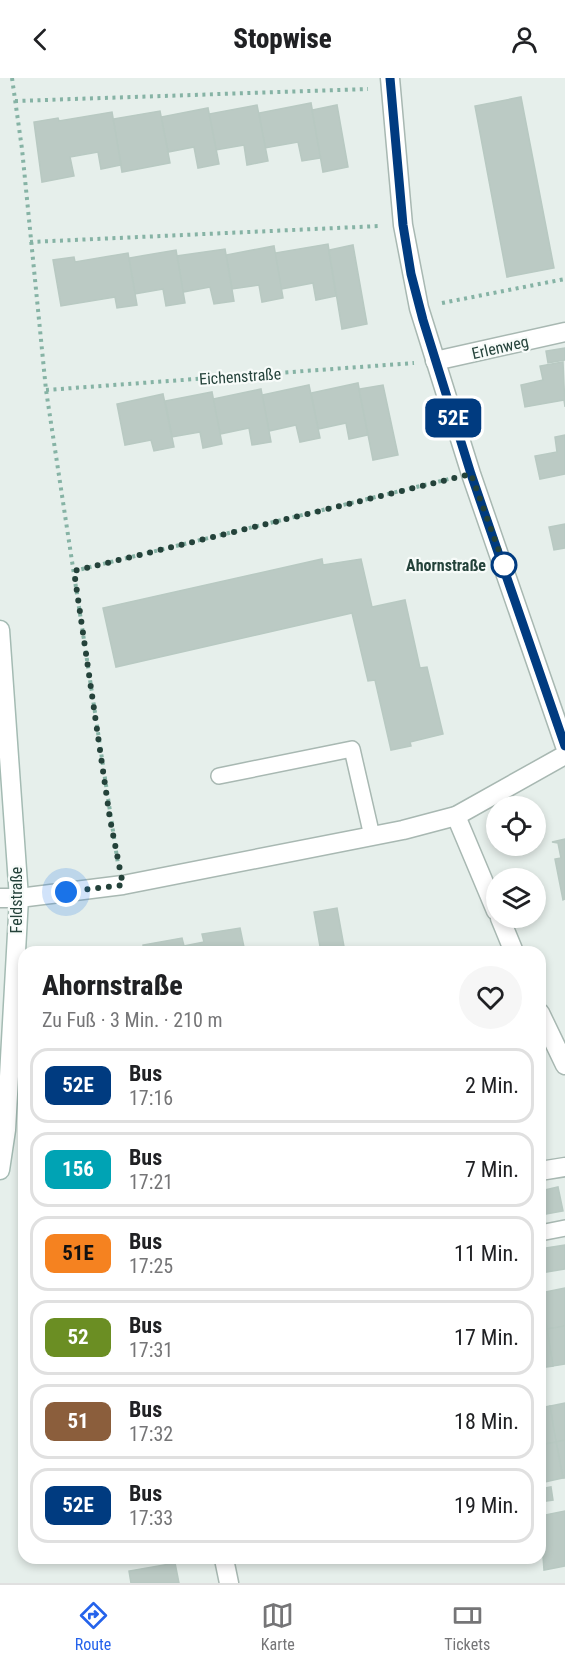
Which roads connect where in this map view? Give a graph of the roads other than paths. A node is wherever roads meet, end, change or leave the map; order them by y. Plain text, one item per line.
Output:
1 (390, 83) edge
2 (565, 332) edge
3 (435, 361) junction
4 (0, 630) edge
5 (565, 746) edge
6 (565, 754) edge
7 (219, 776) dead end
8 (456, 816) junction
9 (372, 836) junction
10 (486, 887) edge
11 (0, 898) edge
12 (19, 898) junction
13 (504, 928) edge
14 (512, 946) edge
15 (546, 1025) edge
16 (565, 1065) edge
17 (565, 1167) edge
18 (0, 1170) edge
19 (546, 1170) edge
20 (565, 1228) edge
21 (546, 1232) edge
22 (225, 1564) edge
23 (229, 1583) edge

1 - 3 street
2 - 3 street, Erlenweg
3 - 5 street
4 - 12 street, Feldstraße
6 - 8 street
7 - 9 lane
8 - 9 street
8 - 10 street
9 - 12 street
11 - 12 street
12 - 18 street, Feldstraße
13 - 14 street
15 - 16 street
17 - 19 street
20 - 21 lane
22 - 23 street

